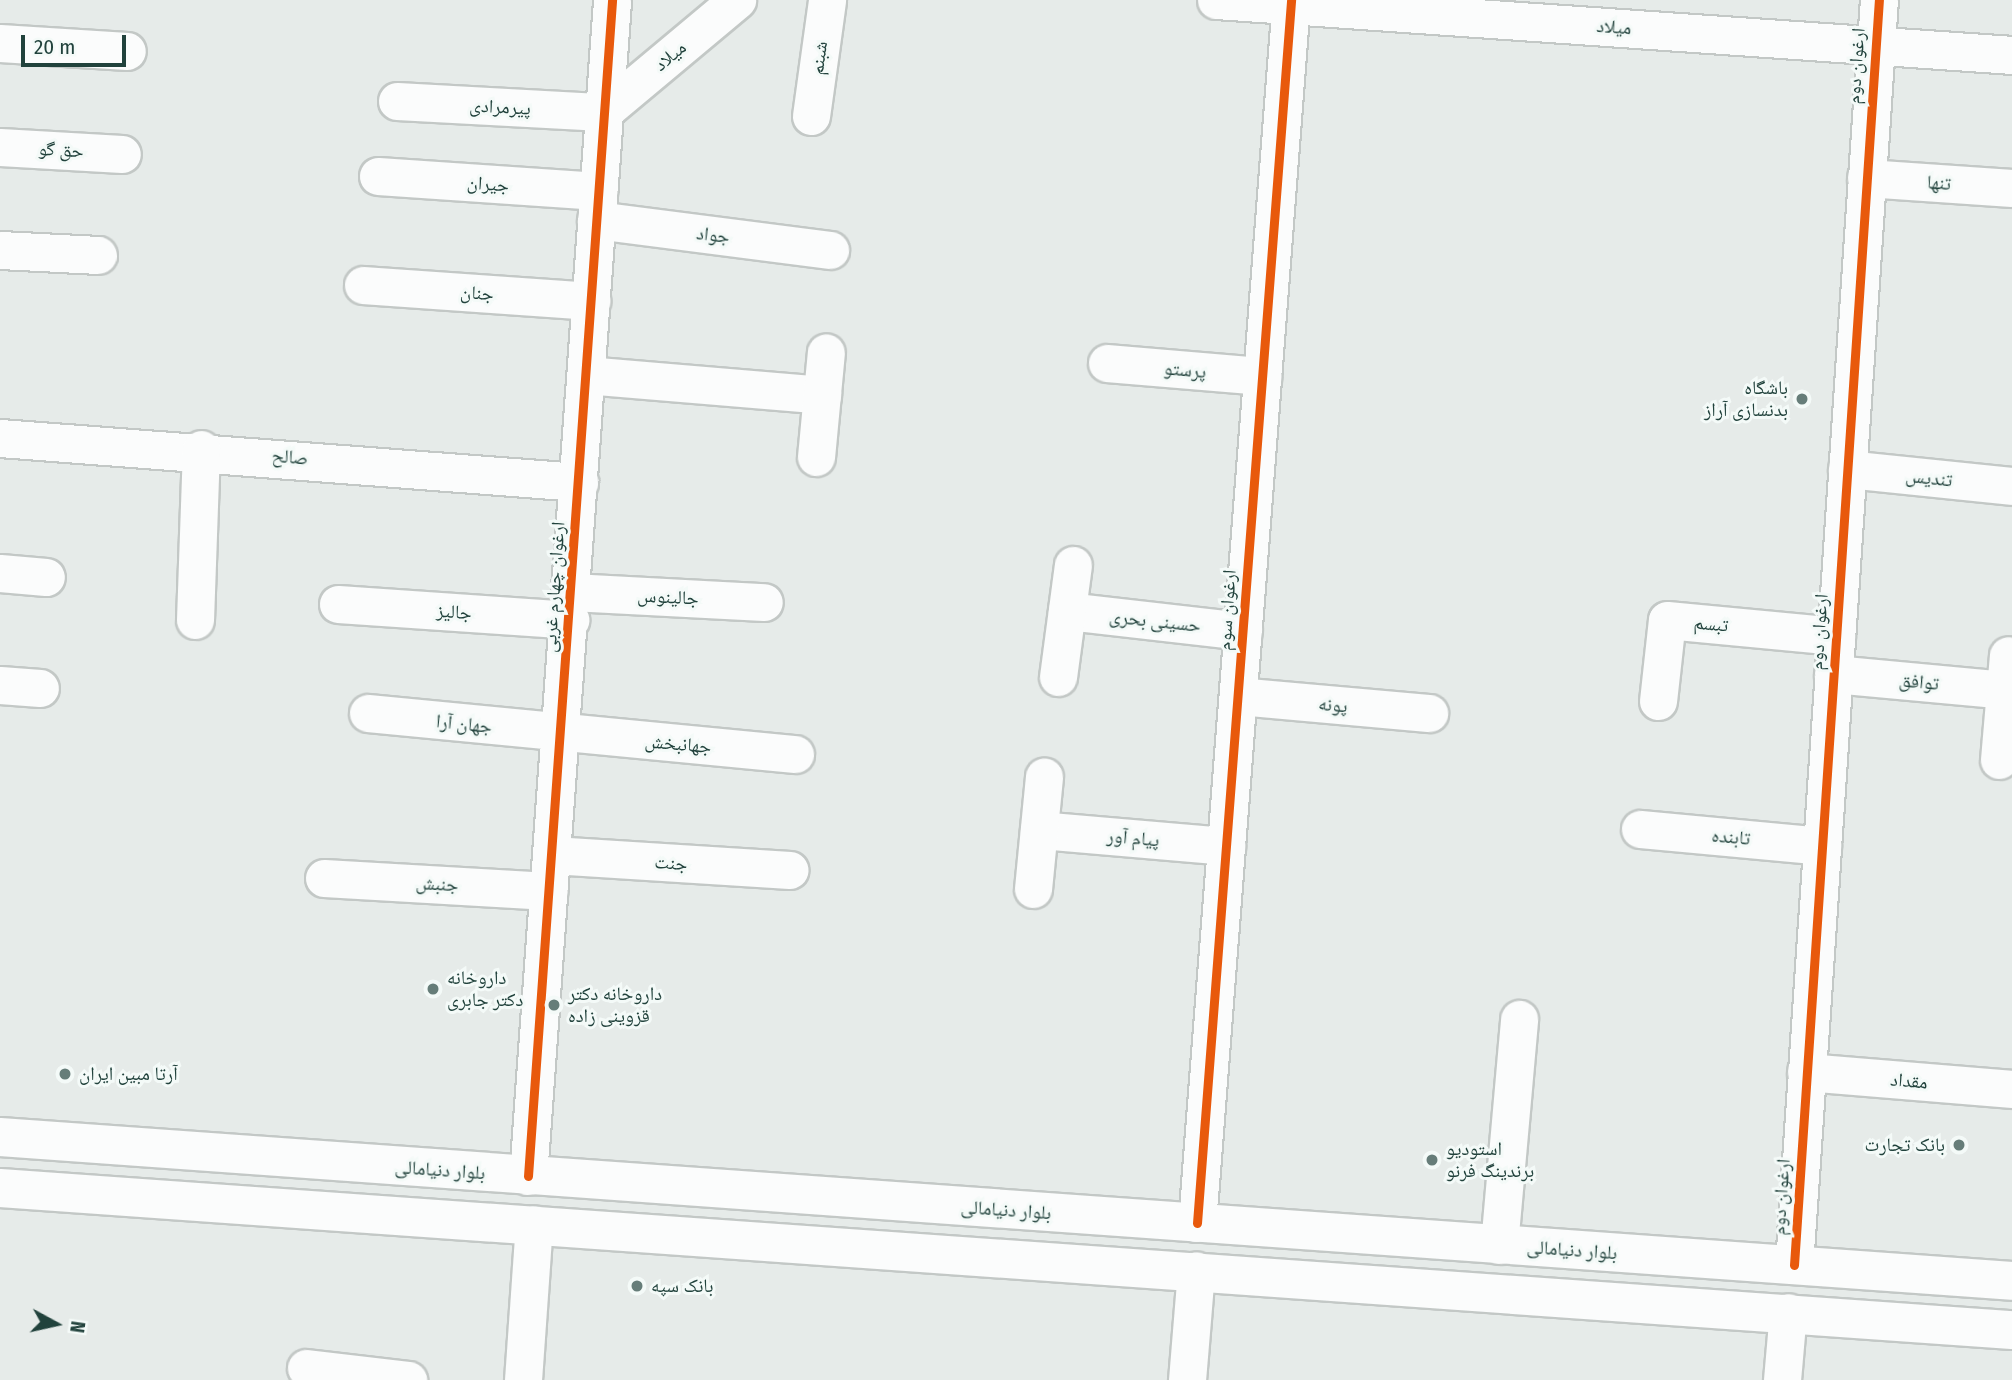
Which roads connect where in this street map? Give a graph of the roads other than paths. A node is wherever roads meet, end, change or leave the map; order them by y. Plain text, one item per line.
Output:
1 (612, 0) edge
2 (737, 0) edge
3 (827, 0) edge
4 (1216, 0) edge
5 (1879, 0) edge
6 (1291, 3) edge
7 (1578, 12) edge
8 (0, 43) edge
9 (1875, 45) junction
10 (127, 51) dead end
11 (2012, 55) edge
12 (397, 101) dead end
13 (603, 112) junction
14 (811, 116) dead end
15 (0, 147) edge
16 (122, 154) dead end
17 (379, 176) dead end
18 (1866, 178) junction
19 (2012, 188) edge
20 (597, 206) junction
21 (0, 250) edge
22 (830, 250) dead end
23 (98, 255) dead end
24 (363, 285) dead end
25 (591, 301) junction
26 (826, 352) dead end
27 (1107, 363) dead end
28 (586, 375) junction
29 (1262, 376) junction
30 (822, 395) junction
31 (0, 438) edge
32 (201, 449) junction
33 (816, 457) dead end
34 (1847, 469) junction
35 (579, 482) junction
36 (2012, 486) edge
37 (1073, 565) dead end
38 (0, 573) edge
39 (46, 577) dead end
40 (764, 602) dead end
41 (338, 604) dead end
42 (570, 606) junction
43 (1067, 611) junction
44 (195, 620) dead end
45 (1242, 631) junction
46 (1836, 636) junction
47 (1833, 674) junction
48 (1058, 677) dead end
49 (0, 685) edge
50 (40, 688) dead end
51 (1237, 696) junction
52 (1658, 701) dead end
53 (368, 713) dead end
54 (1429, 713) dead end
55 (561, 734) junction
56 (795, 754) dead end
57 (1999, 760) dead end
58 (1044, 777) dead end
59 (1640, 829) dead end
60 (1039, 830) junction
61 (1226, 846) junction
62 (1822, 846) junction
63 (552, 855) junction
64 (790, 870) dead end
65 (324, 878) dead end
66 (1033, 889) dead end
67 (549, 891) junction
68 (1519, 1019) dead end
69 (1807, 1072) junction
70 (2012, 1089) edge
71 (0, 1137) edge
72 (528, 1176) junction
73 (0, 1188) edge
74 (1197, 1223) junction
75 (534, 1224) junction
76 (1499, 1245) junction
77 (1794, 1265) junction
78 (1196, 1270) junction
79 (2012, 1281) edge
80 (1788, 1312) junction
81 (2012, 1330) edge
82 (306, 1368) dead end
83 (408, 1380) edge
84 (523, 1380) edge
85 (1187, 1380) edge
86 (1782, 1380) edge

1 - 13 street, ارغوان چهارم غربی
2 - 13 street, میلاد
3 - 14 street, شبنم
4 - 6 street, میلاد
5 - 9 street, ارغوان دوم
6 - 7 street, میلاد
6 - 29 street, ارغوان سوم
7 - 9 street, میلاد
8 - 10 street
9 - 11 street, میلاد
9 - 18 street, ارغوان دوم
12 - 13 street, پیرمرادی
13 - 20 street, ارغوان چهارم غربی
15 - 16 street, حق گو
17 - 20 street, جیران
18 - 19 street, تنها
18 - 34 street, ارغوان دوم
20 - 22 street, جواد
20 - 25 street, ارغوان چهارم غربی
21 - 23 street
24 - 25 street, جنان
25 - 28 street, ارغوان چهارم غربی
26 - 30 street
27 - 29 street, پرستو
28 - 30 street
28 - 35 street, ارغوان چهارم غربی
29 - 45 street, ارغوان سوم
30 - 33 street
31 - 32 street, صالح
32 - 35 street, صالح
32 - 44 street
34 - 36 street, تندیس
34 - 46 street, ارغوان دوم
35 - 42 street, ارغوان چهارم غربی
37 - 43 street
38 - 39 street
40 - 42 street, جالینوس
41 - 42 street, جالیز
42 - 55 street, ارغوان چهارم غربی
43 - 45 street, حسینی بحری
43 - 48 street
45 - 51 street, ارغوان سوم
46 - 47 street, ارغوان دوم
46 - 52 street, تبسم
47 - 57 street, توافق
47 - 62 street, ارغوان دوم
49 - 50 street
51 - 54 street, پونه
51 - 61 street, ارغوان سوم
53 - 55 street, جهان آرا
55 - 56 street, جهانبخش
55 - 63 street, ارغوان چهارم غربی
58 - 60 street
59 - 62 street, تابنده
60 - 61 street, پیام آور
60 - 66 street
61 - 74 street, ارغوان سوم
62 - 69 street, ارغوان دوم
63 - 64 street, جنت
63 - 67 street, ارغوان چهارم غربی
65 - 67 street, جنبش
67 - 72 street, ارغوان چهارم غربی
68 - 76 street
69 - 70 street, مقداد
69 - 77 street, ارغوان دوم
71 - 72 main road, بلوار دنیامالی
72 - 74 main road, بلوار دنیامالی
73 - 75 main road
74 - 76 main road, بلوار دنیامالی
75 - 78 main road
75 - 84 street
76 - 77 main road, بلوار دنیامالی
77 - 79 main road, بلوار دنیامالی
78 - 80 main road
78 - 85 street
80 - 81 main road
80 - 86 street
82 - 83 street

